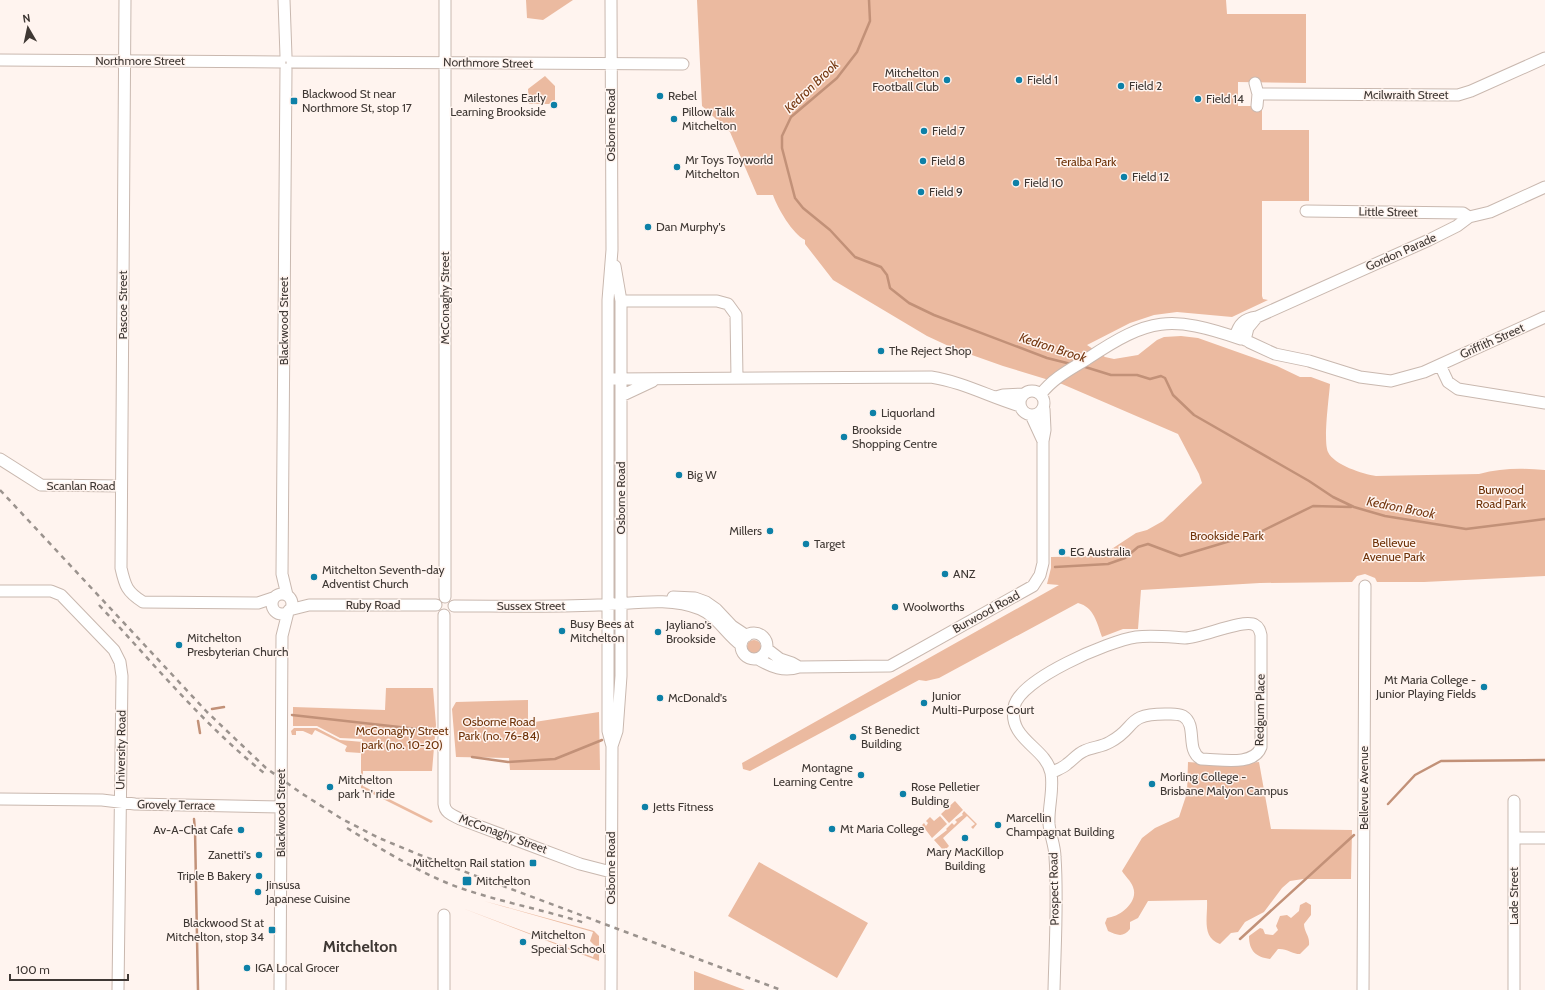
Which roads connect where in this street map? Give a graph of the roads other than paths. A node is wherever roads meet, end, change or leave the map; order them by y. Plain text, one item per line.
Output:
1 (125, 0) edge
2 (284, 0) edge
3 (445, 0) edge
4 (611, 0) edge
5 (1545, 58) edge
6 (0, 60) edge
7 (124, 61) junction
8 (286, 62) junction
9 (445, 62) junction
10 (611, 63) junction
11 (683, 64) dead end
12 (1255, 83) dead end
13 (1258, 94) junction
14 (1257, 106) dead end
15 (1545, 188) edge
16 (1306, 212) dead end
17 (1469, 217) junction
18 (612, 250) junction
19 (621, 301) junction
20 (1545, 317) edge
21 (1243, 340) junction
22 (1440, 365) junction
23 (736, 378) junction
24 (608, 379) junction
25 (621, 379) junction
26 (655, 380) junction
27 (1023, 394) junction
28 (1041, 394) junction
29 (621, 396) junction
30 (996, 397) junction
31 (1545, 403) edge
32 (1020, 406) junction
33 (1044, 409) junction
34 (1031, 416) junction
35 (1043, 441) junction
36 (0, 459) edge
37 (121, 486) junction
38 (282, 574) junction
39 (1364, 586) dead end
40 (0, 592) edge
41 (289, 597) junction
42 (445, 597) junction
43 (621, 601) junction
44 (274, 604) junction
45 (608, 604) junction
46 (309, 605) junction
47 (436, 605) junction
48 (454, 606) junction
49 (288, 611) junction
50 (444, 615) junction
51 (282, 636) junction
52 (744, 640) junction
53 (766, 649) junction
54 (758, 659) junction
55 (799, 667) junction
56 (612, 746) junction
57 (1051, 773) junction
58 (0, 799) edge
59 (1514, 801) dead end
60 (120, 802) junction
61 (281, 807) junction
62 (1514, 838) junction
63 (1545, 838) edge
64 (611, 872) junction
65 (444, 915) dead end
66 (118, 990) edge
67 (280, 990) edge
68 (444, 990) edge
69 (611, 990) edge
70 (1054, 990) edge
71 (1363, 990) edge
72 (1514, 990) edge

1 - 7 street, Pascoe Street
2 - 8 street, Blackwood Street
3 - 9 street, McConaghy Street
4 - 10 street, Osborne Road
5 - 13 street, Mcilwraith Street
6 - 7 street, Northmore Street
7 - 8 street, Northmore Street
7 - 37 street, Pascoe Street
8 - 9 street, Northmore Street
8 - 38 street, Blackwood Street
9 - 10 street, Northmore Street
9 - 42 street, McConaghy Street
10 - 11 street, Northmore Street
10 - 18 street, Osborne Road
12 - 13 street
13 - 14 street
15 - 17 street, Gordon Parade
16 - 17 street, Little Street
17 - 21 street, Gordon Parade
18 - 19 street, Osborne Road
18 - 24 street, Osborne Road
19 - 23 street
19 - 25 street, Osborne Road
20 - 22 street, Griffith Street
21 - 22 street
21 - 28 street
22 - 31 street
23 - 26 street
23 - 30 street
24 - 25 street
24 - 45 street, Osborne Road
25 - 26 street
25 - 29 street, Osborne Road
26 - 29 street
27 - 28 street
27 - 30 street
27 - 32 street
28 - 33 street
29 - 43 street, Osborne Road
30 - 32 street
32 - 34 street
33 - 34 street
33 - 35 street, Burwood Road
34 - 35 street
35 - 55 street, Burwood Road
36 - 37 street, Scanlan Road
37 - 44 street, Pascoe Street
38 - 41 street, Blackwood Street
38 - 44 street, Blackwood Street
39 - 71 street, Bellevue Avenue
40 - 60 street, University Road
41 - 44 street
41 - 46 street, Ruby Road
41 - 49 street
42 - 47 street
42 - 48 street
43 - 45 street
43 - 52 street
43 - 56 street, Osborne Road
44 - 49 street
44 - 51 street, Blackwood Street
45 - 48 street, Sussex Street
45 - 56 street, Osborne Road
46 - 47 street, Ruby Road
46 - 49 street, Ruby Road
47 - 50 street
48 - 50 street
49 - 51 street, Blackwood Street
50 - 64 street, McConaghy Street
51 - 61 street, Blackwood Street
52 - 53 street
52 - 54 street
53 - 54 street
53 - 55 street, Burwood Road
54 - 55 street, Burwood Road
56 - 64 street, Osborne Road
57 - 57 street, Redgum Place
57 - 70 street, Prospect Road
58 - 60 street, Grovely Terrace
59 - 62 street, Lade Street
60 - 61 street, Grovely Terrace
60 - 66 street, University Road
61 - 67 street, Blackwood Street
62 - 63 street
62 - 72 street, Lade Street
64 - 69 street, Osborne Road
65 - 68 street

